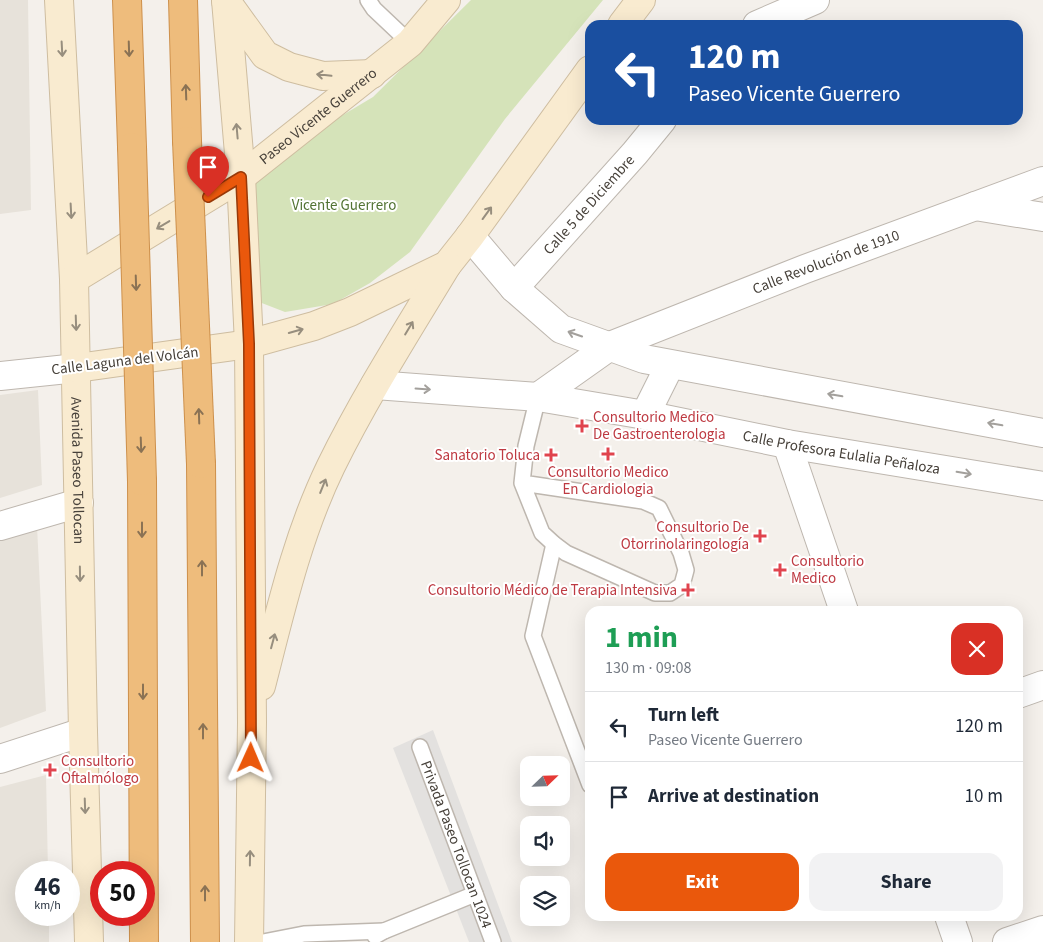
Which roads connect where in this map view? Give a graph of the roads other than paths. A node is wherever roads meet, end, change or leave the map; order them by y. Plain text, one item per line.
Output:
1 (59, 0) edge
2 (128, 0) edge
3 (183, 0) edge
4 (226, 0) edge
5 (368, 0) edge
6 (446, 0) edge
7 (640, 0) edge
8 (815, 0) edge
9 (626, 20) edge
10 (769, 20) edge
11 (410, 43) junction
12 (372, 74) junction
13 (585, 77) edge
14 (658, 125) edge
15 (241, 177) junction
16 (1043, 181) edge
17 (975, 206) junction
18 (1043, 217) edge
19 (470, 236) junction
20 (447, 265) junction
21 (74, 279) junction
22 (514, 288) junction
23 (249, 344) junction
24 (610, 346) junction
25 (670, 365) junction
26 (77, 368) junction
27 (0, 376) edge
28 (375, 385) junction
29 (538, 397) junction
30 (645, 415) junction
31 (1043, 433) edge
32 (787, 444) junction
33 (522, 483) junction
34 (1043, 486) edge
35 (79, 502) junction
36 (0, 526) edge
37 (554, 544) junction
38 (842, 606) edge
39 (1043, 685) edge
40 (1023, 692) edge
41 (252, 722) junction
42 (82, 732) junction
43 (420, 747) dead end
44 (0, 759) edge
45 (585, 771) edge
46 (475, 894) junction
47 (952, 921) edge
48 (1043, 930) edge
49 (384, 931) junction
50 (89, 942) edge
51 (144, 942) edge
52 (205, 942) edge
53 (248, 942) edge
54 (263, 942) edge
55 (365, 942) edge
56 (493, 942) edge
57 (958, 942) edge
58 (1007, 942) edge

1 -> 21 main road, Avenida Paseo Tollocan
2 -> 51 highway, bridge
52 -> 3 highway, bridge
12 -> 4 main road
15 -> 4 main road
5 - 11 lane
6 - 11 main road, Paseo Vicente Guerrero
7 - 9 main road
8 - 10 street
11 - 12 main road, Paseo Vicente Guerrero
12 - 15 main road, Paseo Vicente Guerrero
19 -> 13 main road
14 - 22 street, Calle 5 de Diciembre
15 -> 21 main road, Paseo Vicente Guerrero
15 - 23 main road
16 - 17 street, Calle Revolución de 1910
17 - 18 street
17 - 24 street, Calle Revolución de 1910
19 - 20 main road
19 - 22 street
23 -> 20 main road
28 -> 20 main road
21 -> 26 main road, Avenida Paseo Tollocan
24 -> 22 street
23 - 26 main road, Calle Laguna del Volcán
23 - 41 main road
24 - 25 street
24 - 29 street, Calle Revolución de 1910
25 - 30 street
31 -> 25 street
26 - 27 street, Calle Laguna del Volcán
26 - 35 main road, Avenida Paseo Tollocan
28 -> 29 street, Calle Profesora Eulalia Peñaloza
41 -> 28 main road
29 - 30 street, Calle Profesora Eulalia Peñaloza
29 - 33 lane
30 - 32 street, Calle Profesora Eulalia Peñaloza
32 -> 34 street, Calle Profesora Eulalia Peñaloza
32 - 38 street
33 - 37 lane
33 - 37 lane
35 - 36 street
35 -> 42 main road, Avenida Paseo Tollocan
37 - 45 lane
39 - 40 street
53 -> 41 main road
42 - 44 street
42 -> 50 main road, Avenida Paseo Tollocan
43 - 46 lane, Privada Paseo Tollocan 1024
46 - 49 lane
46 - 56 lane, Privada Paseo Tollocan 1024
47 - 57 street
48 - 58 street
49 - 54 lane
49 - 55 lane

